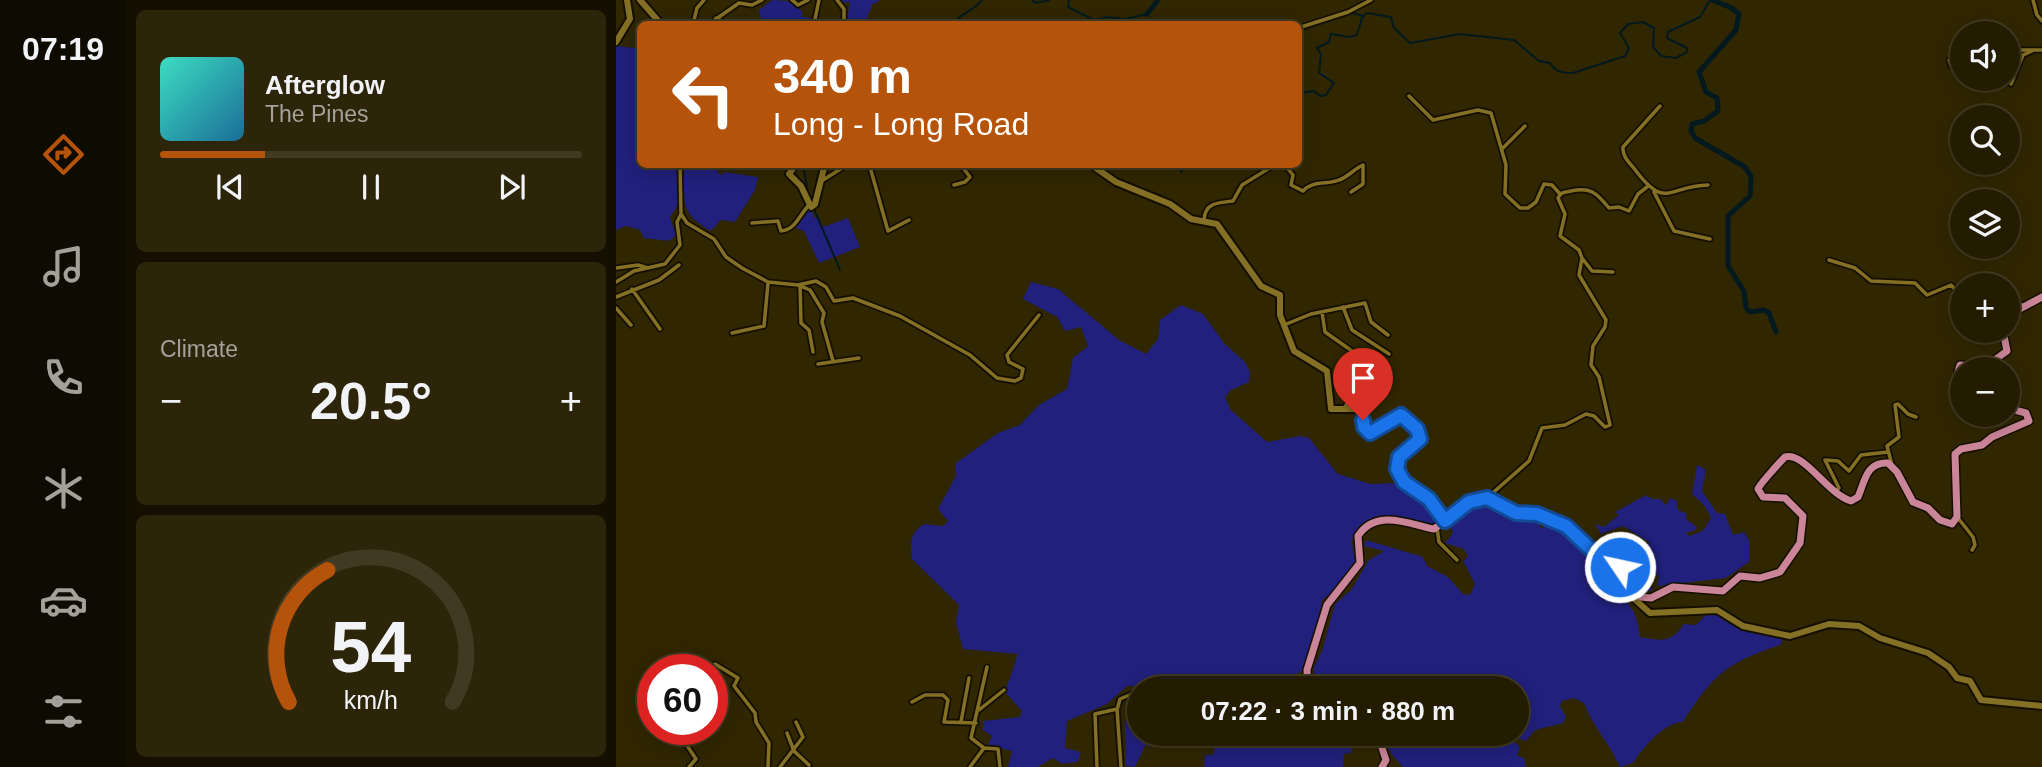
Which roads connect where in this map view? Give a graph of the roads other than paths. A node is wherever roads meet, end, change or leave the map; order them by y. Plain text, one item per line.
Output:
1 (627, 0) edge
2 (640, 0) edge
3 (704, 0) edge
4 (762, 0) edge
5 (792, 0) edge
6 (837, 0) edge
7 (1371, 0) edge
8 (2033, 0) edge
9 (815, 1) edge
10 (716, 18) junction
11 (658, 21) edge
12 (694, 21) edge
13 (712, 21) edge
14 (721, 21) edge
15 (814, 21) edge
16 (844, 21) edge
17 (2042, 21) edge
18 (1302, 27) edge
19 (616, 42) edge
20 (2020, 50) edge
21 (2042, 50) edge
22 (2032, 51) junction
23 (2020, 62) edge
24 (1409, 96) dead end
25 (1660, 106) dead end
26 (1525, 126) dead end
27 (1502, 149) junction
28 (680, 168) edge
29 (793, 168) edge
30 (824, 168) edge
31 (842, 168) edge
32 (870, 168) edge
33 (963, 168) edge
34 (1096, 168) edge
35 (1270, 168) edge
36 (1287, 168) edge
37 (821, 181) junction
38 (954, 185) dead end
39 (1707, 185) dead end
40 (1647, 187) junction
41 (1653, 191) junction
42 (1351, 192) dead end
43 (1560, 194) junction
44 (808, 206) junction
45 (681, 214) junction
46 (909, 220) dead end
47 (1204, 220) junction
48 (752, 223) dead end
49 (1710, 239) dead end
50 (1582, 258) junction
51 (1829, 260) dead end
52 (679, 265) dead end
53 (616, 268) edge
54 (650, 268) junction
55 (1613, 272) dead end
56 (616, 282) edge
57 (768, 282) junction
58 (799, 285) junction
59 (1950, 285) edge
60 (632, 289) junction
61 (616, 297) edge
62 (2041, 299) edge
63 (2020, 305) edge
64 (1343, 307) junction
65 (2028, 307) junction
66 (616, 308) edge
67 (2020, 310) edge
68 (1322, 312) junction
69 (1039, 316) dead end
70 (631, 325) dead end
71 (1284, 325) junction
72 (660, 329) dead end
73 (732, 333) dead end
74 (1388, 335) dead end
75 (2005, 343) edge
76 (813, 352) dead end
77 (1389, 354) dead end
78 (1999, 357) edge
79 (859, 358) dead end
80 (834, 361) junction
81 (818, 364) dead end
82 (1345, 407) junction
83 (2020, 411) edge
84 (1916, 417) dead end
85 (2020, 425) edge
86 (2015, 427) edge
87 (1888, 452) junction
88 (1893, 467) junction
89 (1826, 486) junction
90 (1487, 498) junction
91 (1956, 517) junction
92 (1445, 521) junction
93 (1437, 528) junction
94 (1622, 546) dead end
95 (1972, 550) dead end
96 (1457, 560) dead end
97 (1606, 562) junction
98 (987, 667) dead end
99 (728, 672) edge
100 (1307, 676) edge
101 (969, 678) dead end
102 (1004, 690) dead end
103 (1127, 696) edge
104 (912, 702) dead end
105 (2042, 706) edge
106 (978, 710) junction
107 (1118, 710) junction
108 (796, 722) dead end
109 (961, 722) junction
110 (976, 723) junction
111 (787, 733) dead end
112 (686, 745) edge
113 (1380, 746) edge
114 (984, 748) junction
115 (794, 751) junction
116 (809, 765) dead end
117 (1385, 766) edge
118 (689, 767) edge
119 (768, 767) edge
120 (780, 767) edge
121 (970, 767) edge
122 (1001, 767) edge
123 (1097, 767) edge
124 (1121, 767) edge

1 - 19 main road
2 - 11 main road
3 - 12 street
4 - 10 street
5 - 9 street
6 - 16 street
7 - 18 street
8 - 17 street
9 - 15 street
10 - 13 street
10 - 14 street
20 - 22 street
21 - 22 street
22 - 23 street
24 - 27 street
25 - 40 street
26 - 27 street
27 - 43 street
28 - 45 street
29 - 44 main road
30 - 37 main road
31 - 37 street
32 - 46 street
33 - 38 street
34 - 47 main road
35 - 47 street
36 - 42 street
37 - 44 main road
39 - 41 street
40 - 41 street
40 - 43 street
41 - 49 street
43 - 50 street
44 - 48 street
45 - 54 street
45 - 57 street
47 - 71 main road
50 - 55 street
50 - 90 street
51 - 59 street
52 - 60 street
53 - 54 street
54 - 56 street
57 - 58 street
57 - 73 street
58 - 69 street
58 - 76 street
58 - 80 street
60 - 61 street
60 - 72 street
62 - 65 main road
63 - 65 street
64 - 68 street
64 - 74 street
64 - 77 street
65 - 67 main road
66 - 70 street
68 - 71 street
68 - 82 street
71 - 82 main road
75 - 78 main road
79 - 80 street
80 - 81 street
82 - 92 main road
83 - 85 main road
84 - 87 street
86 - 91 main road
87 - 88 street
87 - 89 street
88 - 89 main road
88 - 91 main road
89 - 97 main road
90 - 92 main road
90 - 97 main road
91 - 95 street
92 - 93 main road
93 - 96 street
93 - 100 main road
94 - 97 street
97 - 105 main road
98 - 106 street
99 - 119 street
101 - 109 street
102 - 106 street
103 - 107 street
104 - 109 street
106 - 110 street
107 - 123 street
107 - 124 street
108 - 115 street
109 - 110 street
110 - 114 street
111 - 115 street
112 - 118 street
113 - 117 main road
114 - 121 street
114 - 122 street
115 - 116 street
115 - 120 street

